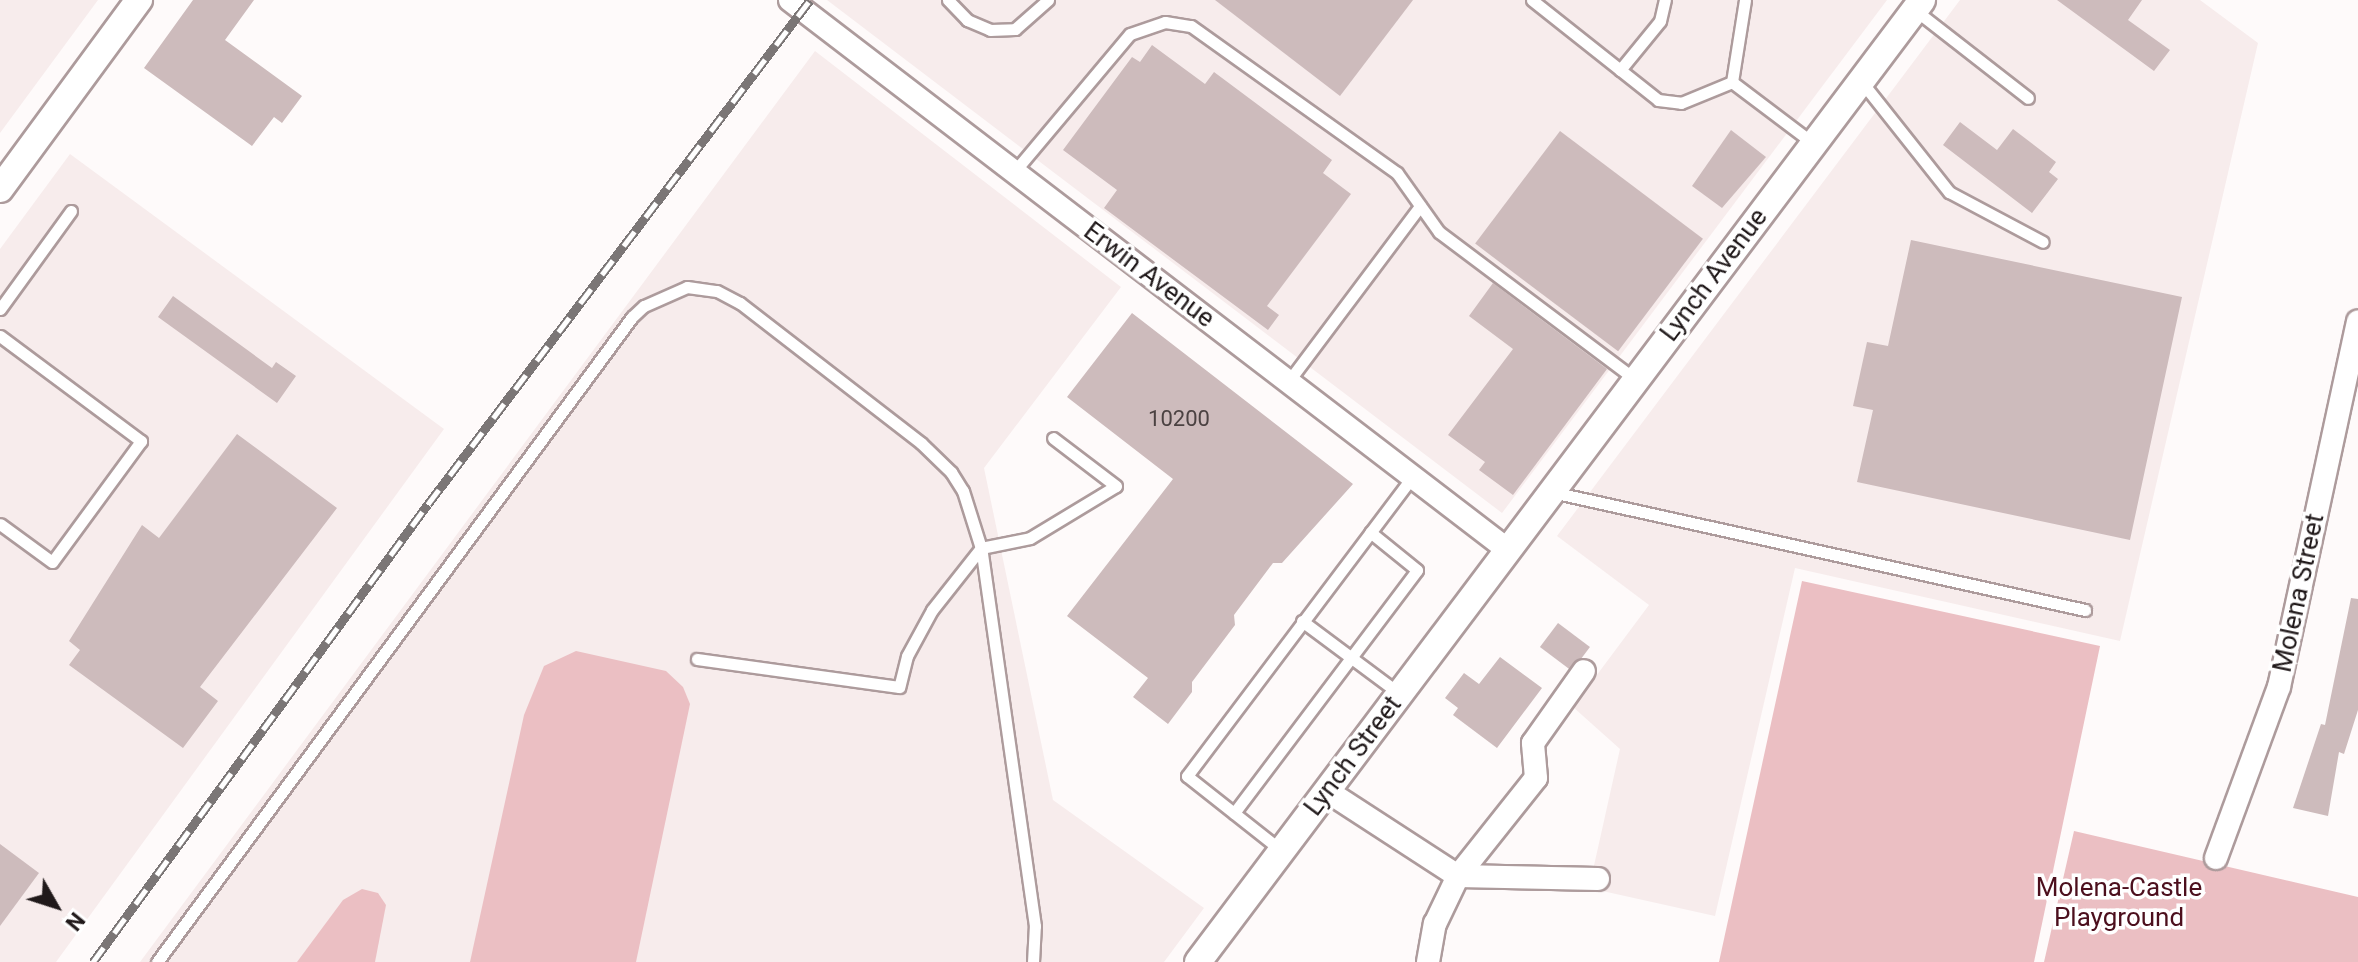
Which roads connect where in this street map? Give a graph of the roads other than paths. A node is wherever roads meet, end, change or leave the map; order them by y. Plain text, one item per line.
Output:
1 (139, 0) edge
2 (790, 0) edge
3 (948, 0) edge
4 (1048, 0) edge
5 (1532, 0) edge
6 (1665, 0) edge
7 (1745, 0) edge
8 (1918, 5) edge
9 (1620, 70) junction
10 (1860, 81) junction
11 (1732, 82) junction
12 (2028, 98) dead end
13 (1813, 143) junction
14 (1014, 172) junction
15 (0, 189) edge
16 (1420, 206) junction
17 (71, 211) dead end
18 (2043, 242) dead end
19 (0, 309) edge
20 (2358, 321) edge
21 (0, 336) edge
22 (1636, 380) junction
23 (1288, 382) junction
24 (1053, 438) dead end
25 (1412, 477) junction
26 (1551, 492) junction
27 (0, 524) edge
28 (1370, 532) junction
29 (981, 548) junction
30 (1508, 550) junction
31 (2085, 610) dead end
32 (1302, 621) junction
33 (1351, 657) junction
34 (697, 659) dead end
35 (1584, 671) dead end
36 (1400, 694) junction
37 (1327, 791) junction
38 (1234, 813) junction
39 (1282, 851) junction
40 (2216, 858) dead end
41 (1458, 876) junction
42 (1598, 879) dead end
43 (157, 962) edge
44 (1033, 962) edge
45 (1198, 962) edge
46 (1428, 962) edge

1 - 15 street
2 - 14 street, Erwin Avenue
3 - 4 lane
5 - 9 lane
6 - 9 lane
7 - 11 lane
8 - 10 street, Lynch Avenue
8 - 12 lane
9 - 11 lane
10 - 13 street, Lynch Avenue
10 - 18 lane
11 - 13 lane
13 - 22 street, Lynch Avenue
14 - 16 lane
14 - 23 street, Erwin Avenue
16 - 22 lane
16 - 23 lane
17 - 19 lane
20 - 40 street, Molena Street
21 - 27 lane
22 - 26 street, Lynch Avenue
23 - 25 street, Erwin Avenue
24 - 29 lane
25 - 28 lane
25 - 30 street, Erwin Avenue
26 - 30 street, Lynch Avenue
26 - 31 lane
28 - 32 lane
28 - 33 lane
29 - 34 lane
29 - 43 lane
29 - 44 lane
30 - 36 street, Lynch Street
32 - 33 lane
32 - 38 lane
33 - 36 lane
33 - 38 lane
35 - 41 street
36 - 37 street, Lynch Street
37 - 39 street, Lynch Street
37 - 41 street
38 - 39 lane
39 - 45 street, Lynch Street
41 - 42 street
41 - 46 street

